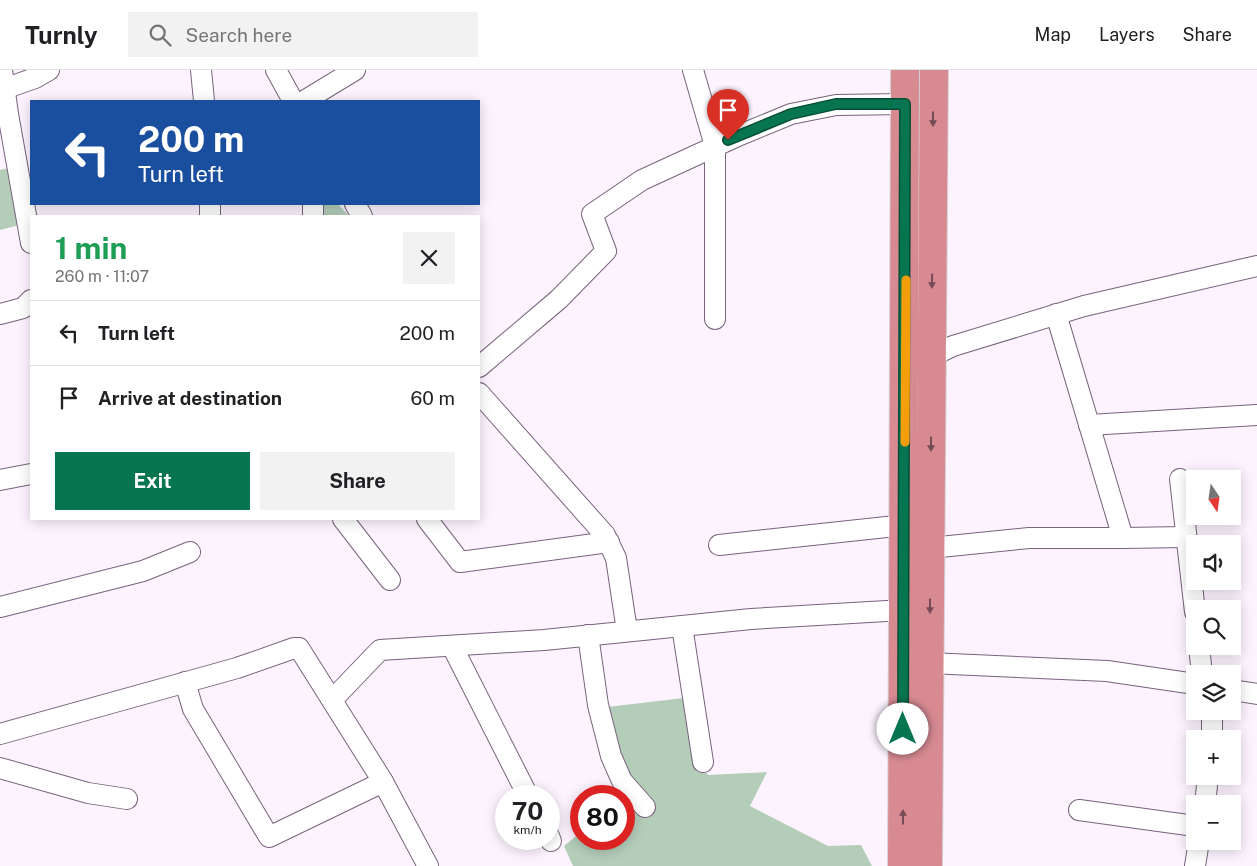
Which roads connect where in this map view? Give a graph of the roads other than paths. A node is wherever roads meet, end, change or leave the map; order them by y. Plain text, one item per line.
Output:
1 (49, 70) edge
2 (201, 70) edge
3 (276, 70) edge
4 (355, 70) edge
5 (693, 70) edge
6 (905, 70) edge
7 (934, 70) edge
8 (3, 79) edge
9 (204, 100) edge
10 (292, 100) edge
11 (306, 100) edge
12 (905, 104) junction
13 (715, 146) junction
14 (30, 237) edge
15 (1257, 266) edge
16 (30, 301) edge
17 (0, 314) edge
18 (1056, 314) junction
19 (715, 319) dead end
20 (932, 356) junction
21 (480, 366) edge
22 (480, 394) edge
23 (1257, 415) edge
24 (1089, 425) junction
25 (30, 474) edge
26 (1180, 479) dead end
27 (0, 480) edge
28 (344, 520) edge
29 (428, 520) edge
30 (904, 525) junction
31 (1186, 536) joint
32 (1122, 538) junction
33 (609, 542) junction
34 (719, 545) dead end
35 (930, 548) junction
36 (190, 552) dead end
37 (390, 580) dead end
38 (0, 608) edge
39 (904, 610) junction
40 (682, 626) junction
41 (627, 631) junction
42 (588, 635) junction
43 (452, 646) junction
44 (929, 663) junction
45 (185, 682) junction
46 (1186, 683) edge
47 (1241, 691) edge
48 (1257, 694) edge
49 (332, 700) junction
50 (0, 734) edge
51 (703, 762) dead end
52 (0, 768) edge
53 (383, 782) junction
54 (522, 785) edge
55 (127, 799) dead end
56 (645, 807) dead end
57 (1079, 810) dead end
58 (1186, 825) edge
59 (1197, 850) edge
60 (424, 864) edge
61 (902, 866) edge
62 (928, 866) edge
63 (1194, 866) edge

1 - 8 street
2 - 9 street
3 - 10 street
4 - 11 street
5 - 13 street
6 - 12 highway
7 -> 20 highway
8 - 14 street
12 - 13 street
12 - 30 highway
13 - 19 street
13 - 21 street
15 - 18 street
16 - 17 street
18 - 20 street
18 - 24 street
20 -> 35 highway
22 - 33 street
23 - 24 street
24 - 32 street
25 - 27 street
26 - 31 street
28 - 37 street
29 - 33 street
30 - 34 street
30 - 39 highway
31 - 32 street
32 - 35 street
33 - 41 street
35 -> 44 highway
36 - 38 street
39 - 40 street
61 -> 39 highway
40 - 41 street
40 - 51 street
41 - 42 street
42 - 43 street
42 - 56 street
43 - 49 street
43 - 54 street
44 - 46 street
44 - 62 highway
45 - 49 street
45 - 50 street
45 - 53 street
47 - 48 street
49 - 53 street
52 - 55 street
53 - 60 street
57 - 58 street
59 - 63 street

